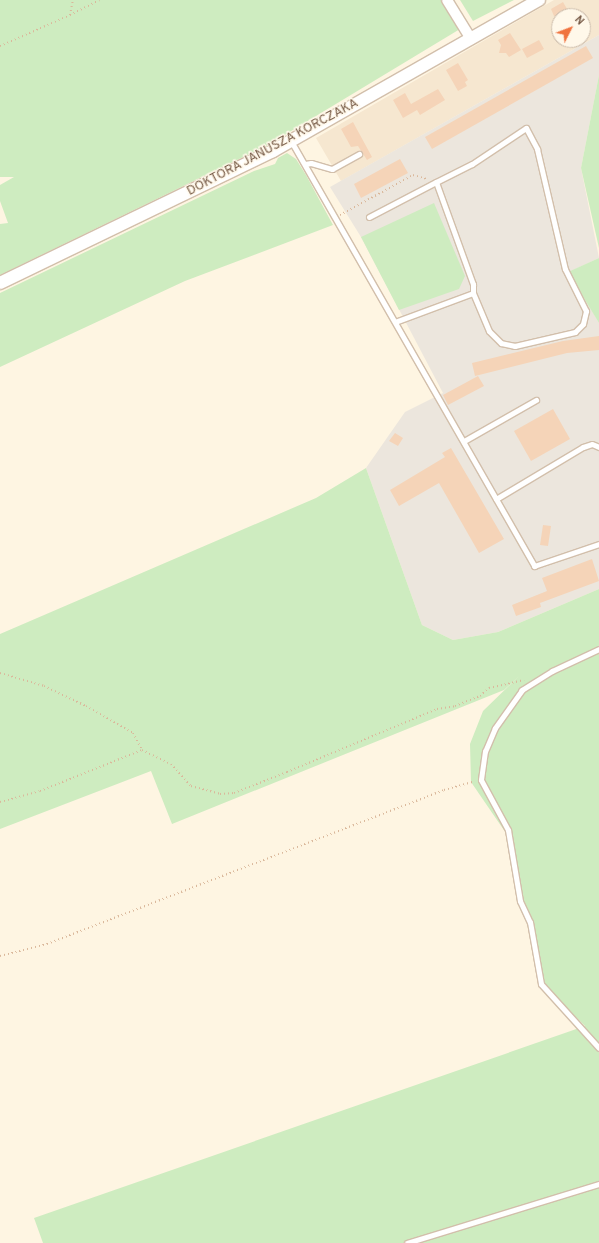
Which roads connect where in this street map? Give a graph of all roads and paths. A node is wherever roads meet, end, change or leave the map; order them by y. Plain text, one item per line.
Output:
1 (73, 0) edge
2 (99, 0) edge
3 (447, 0) edge
4 (539, 0) edge
5 (70, 15) junction
6 (471, 39) junction
7 (0, 46) edge
8 (291, 141) junction
9 (359, 154) dead end
10 (305, 164) junction
11 (436, 182) junction
12 (342, 214) dead end
13 (369, 217) dead end
14 (0, 283) edge
15 (473, 293) junction
16 (395, 322) junction
17 (536, 400) dead end
18 (464, 441) junction
19 (599, 447) edge
20 (496, 499) junction
21 (599, 544) edge
22 (599, 649) edge
23 (0, 673) edge
24 (529, 684) junction
25 (142, 750) junction
26 (481, 780) junction
27 (0, 802) edge
28 (0, 956) edge
29 (599, 1048) edge
30 (599, 1184) edge
31 (406, 1243) edge

1 - 5 path
2 - 5 path
3 - 6 street
4 - 6 street, DOKTORA JANUSZA KORCZAKA
5 - 7 path
6 - 8 street, DOKTORA JANUSZA KORCZAKA
8 - 10 lane
8 - 14 street, DOKTORA JANUSZA KORCZAKA
9 - 10 lane
10 - 16 lane
11 - 12 path
11 - 13 lane
11 - 15 lane
11 - 15 lane
15 - 16 lane
16 - 18 lane
17 - 18 lane
18 - 20 lane
19 - 20 lane
20 - 21 lane
22 - 24 lane
23 - 25 path
24 - 25 path
24 - 26 lane
25 - 27 path
26 - 28 path
26 - 29 lane
30 - 31 lane

